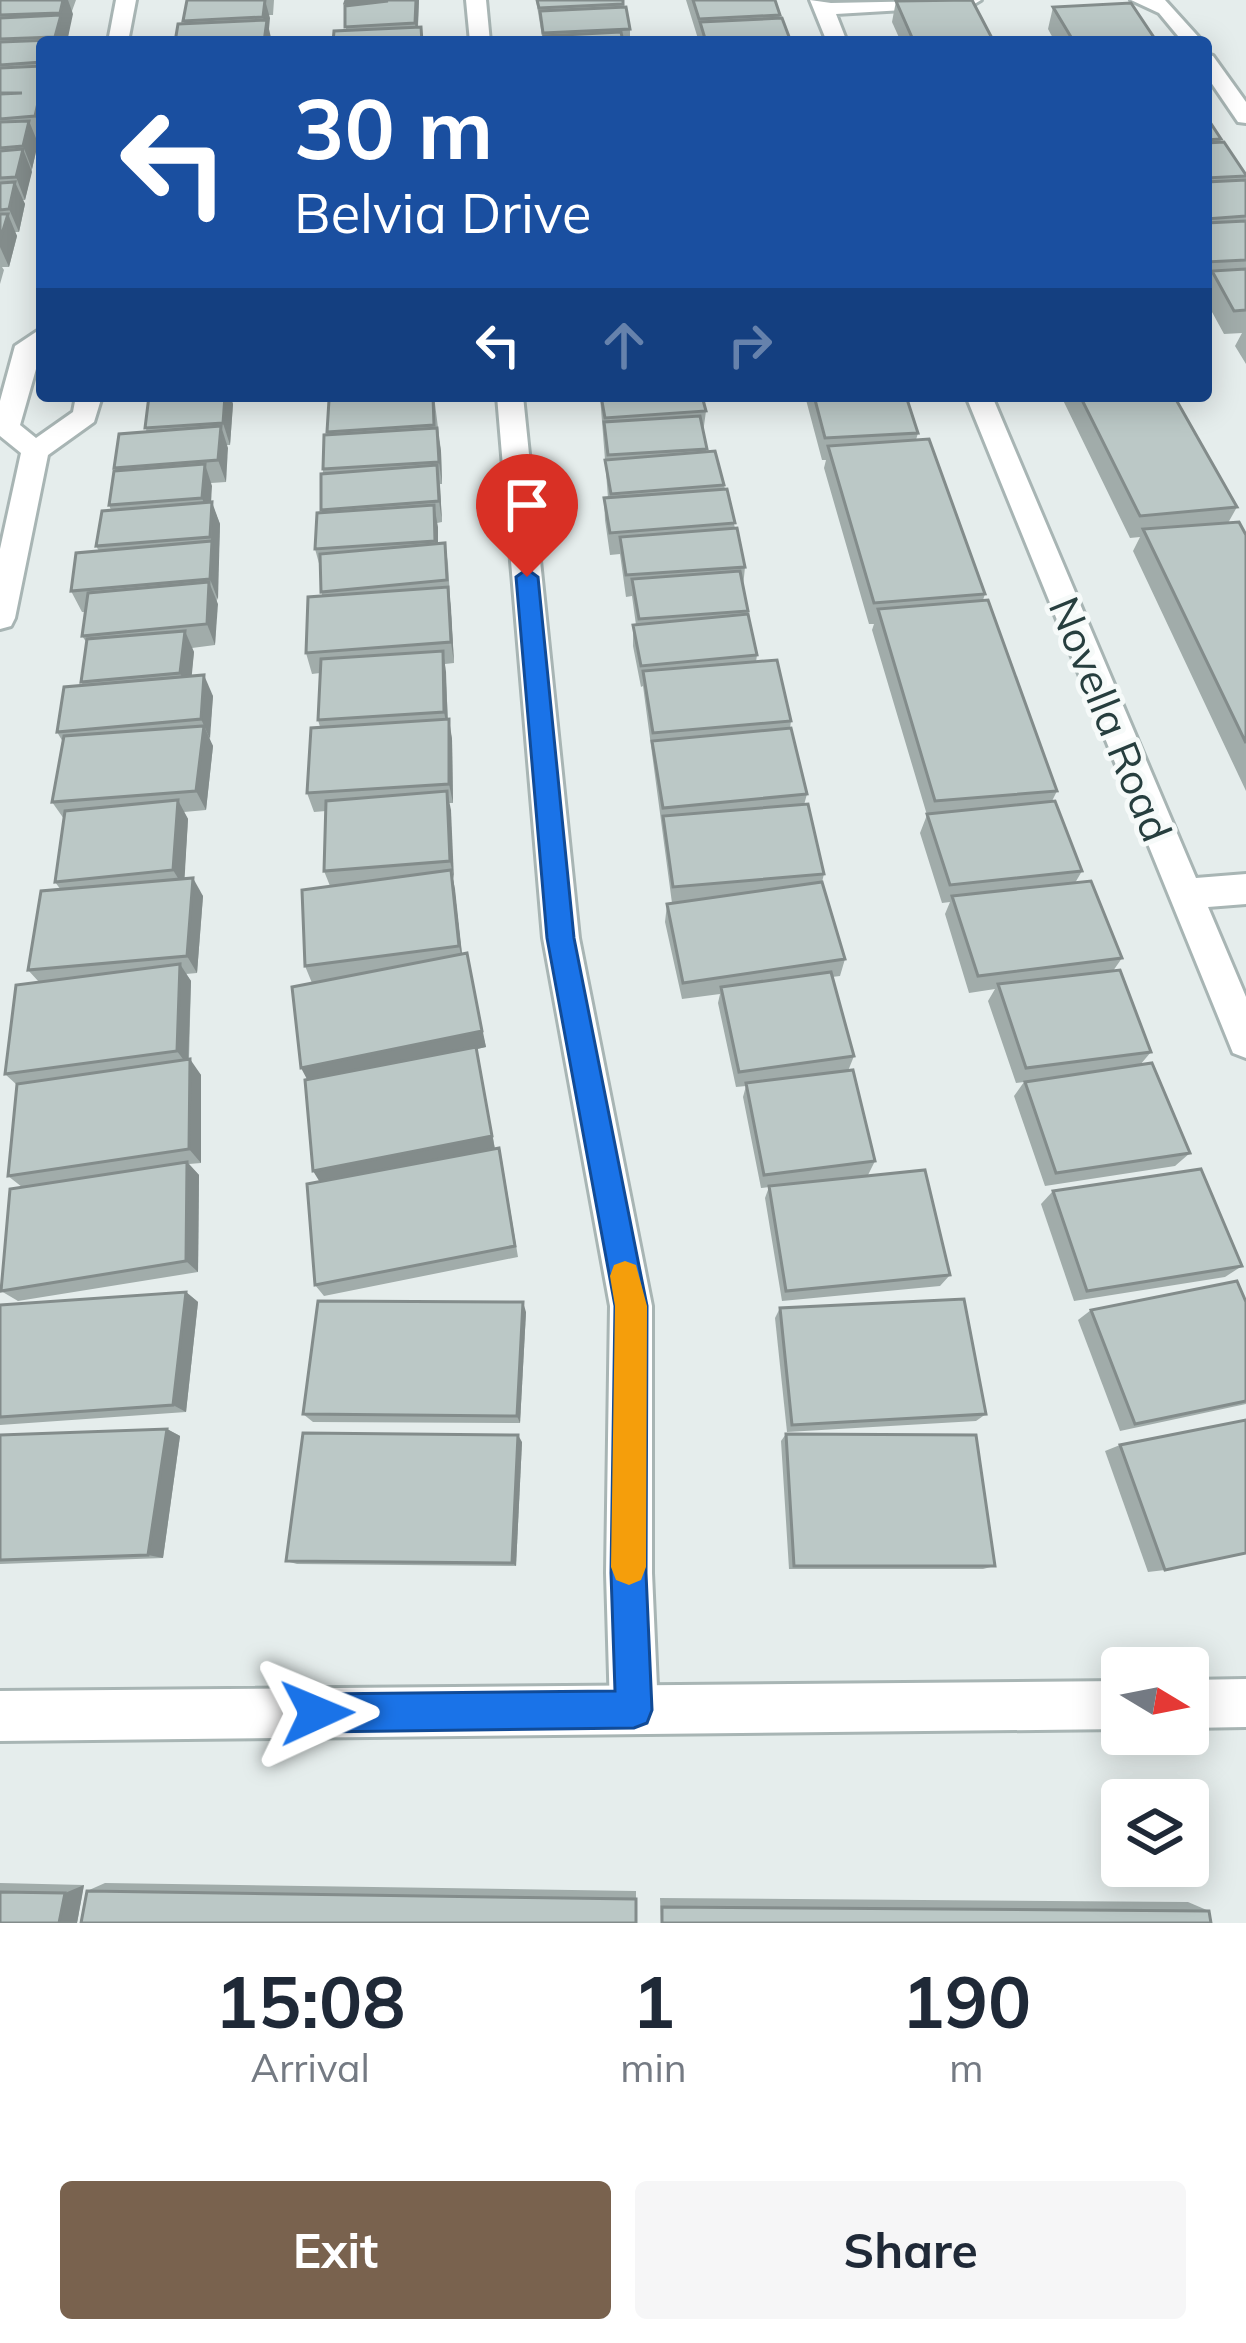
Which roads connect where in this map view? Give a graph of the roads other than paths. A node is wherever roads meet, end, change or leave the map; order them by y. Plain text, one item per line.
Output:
1 (126, 0) edge
2 (476, 0) edge
3 (971, 0) edge
4 (1142, 0) edge
5 (822, 4) edge
6 (119, 36) edge
7 (479, 36) edge
8 (835, 36) edge
9 (1189, 36) edge
10 (1212, 69) edge
11 (1246, 117) edge
12 (36, 340) edge
13 (88, 402) edge
14 (511, 402) edge
15 (981, 402) edge
16 (35, 451) junction
17 (0, 618) edge
18 (1246, 889) edge
19 (1182, 894) junction
20 (1246, 1041) edge
21 (1246, 1703) edge
22 (1209, 1704) edge
23 (1101, 1705) edge
24 (634, 1710) junction
25 (0, 1716) edge

1 - 6 street
2 - 7 street
3 - 5 street
4 - 9 street
5 - 8 street
10 - 11 street
12 - 16 street
13 - 16 street
14 - 24 street
15 - 19 street, Novella Road
16 - 17 street
18 - 19 street
19 - 20 street, Novella Road
21 - 22 street
23 - 24 street
24 - 25 street

